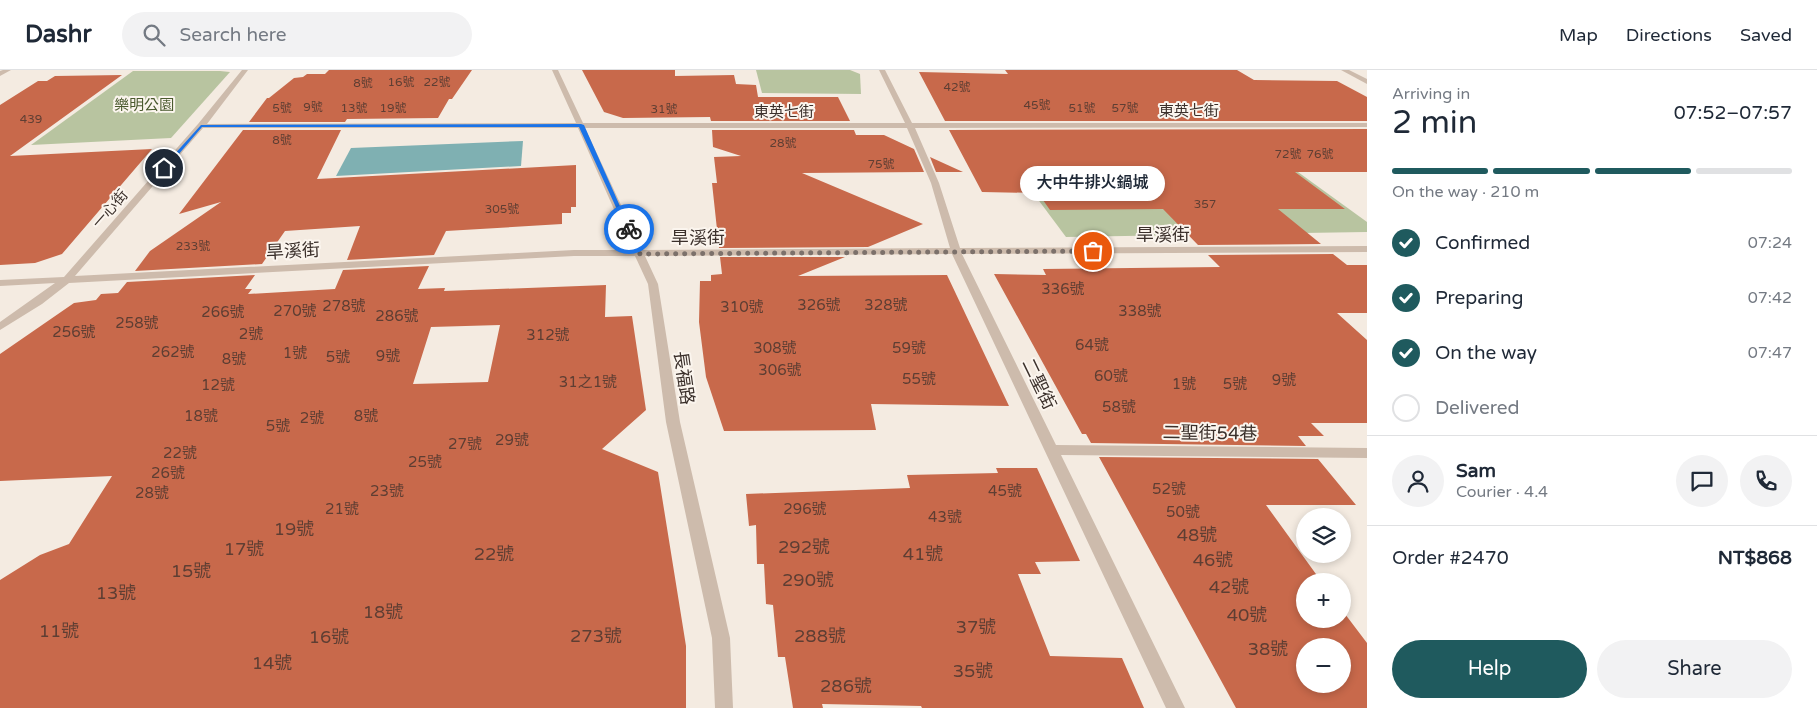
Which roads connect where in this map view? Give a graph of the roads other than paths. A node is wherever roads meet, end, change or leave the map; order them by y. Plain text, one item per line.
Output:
1 (8, 70) edge
2 (245, 70) edge
3 (555, 70) edge
4 (882, 70) edge
5 (1344, 70) edge
6 (0, 74) edge
7 (1367, 82) edge
8 (581, 125) junction
9 (1367, 125) edge
10 (201, 126) junction
11 (910, 126) junction
12 (1367, 249) edge
13 (956, 252) junction
14 (640, 254) junction
15 (67, 279) junction
16 (0, 283) edge
17 (0, 327) edge
18 (1052, 450) junction
19 (1367, 453) edge
20 (724, 708) edge
21 (1176, 708) edge

1 - 6 street
2 - 10 street, 一心街
3 - 8 street, 長福路
4 - 11 street, 二聖街
5 - 7 street
8 - 10 street, 東英七街
8 - 11 street, 東英七街
8 - 14 street, 長福路
9 - 11 street, 東英七街
10 - 15 street, 一心街
11 - 13 street, 二聖街
12 - 13 street, 旱溪街
13 - 14 street, 旱溪街
13 - 18 street, 二聖街
14 - 15 street, 旱溪街
14 - 20 street, 長福路
15 - 16 street, 旱溪街
15 - 17 street, 一心街
18 - 19 street, 二聖街54巷
18 - 21 street, 二聖街

